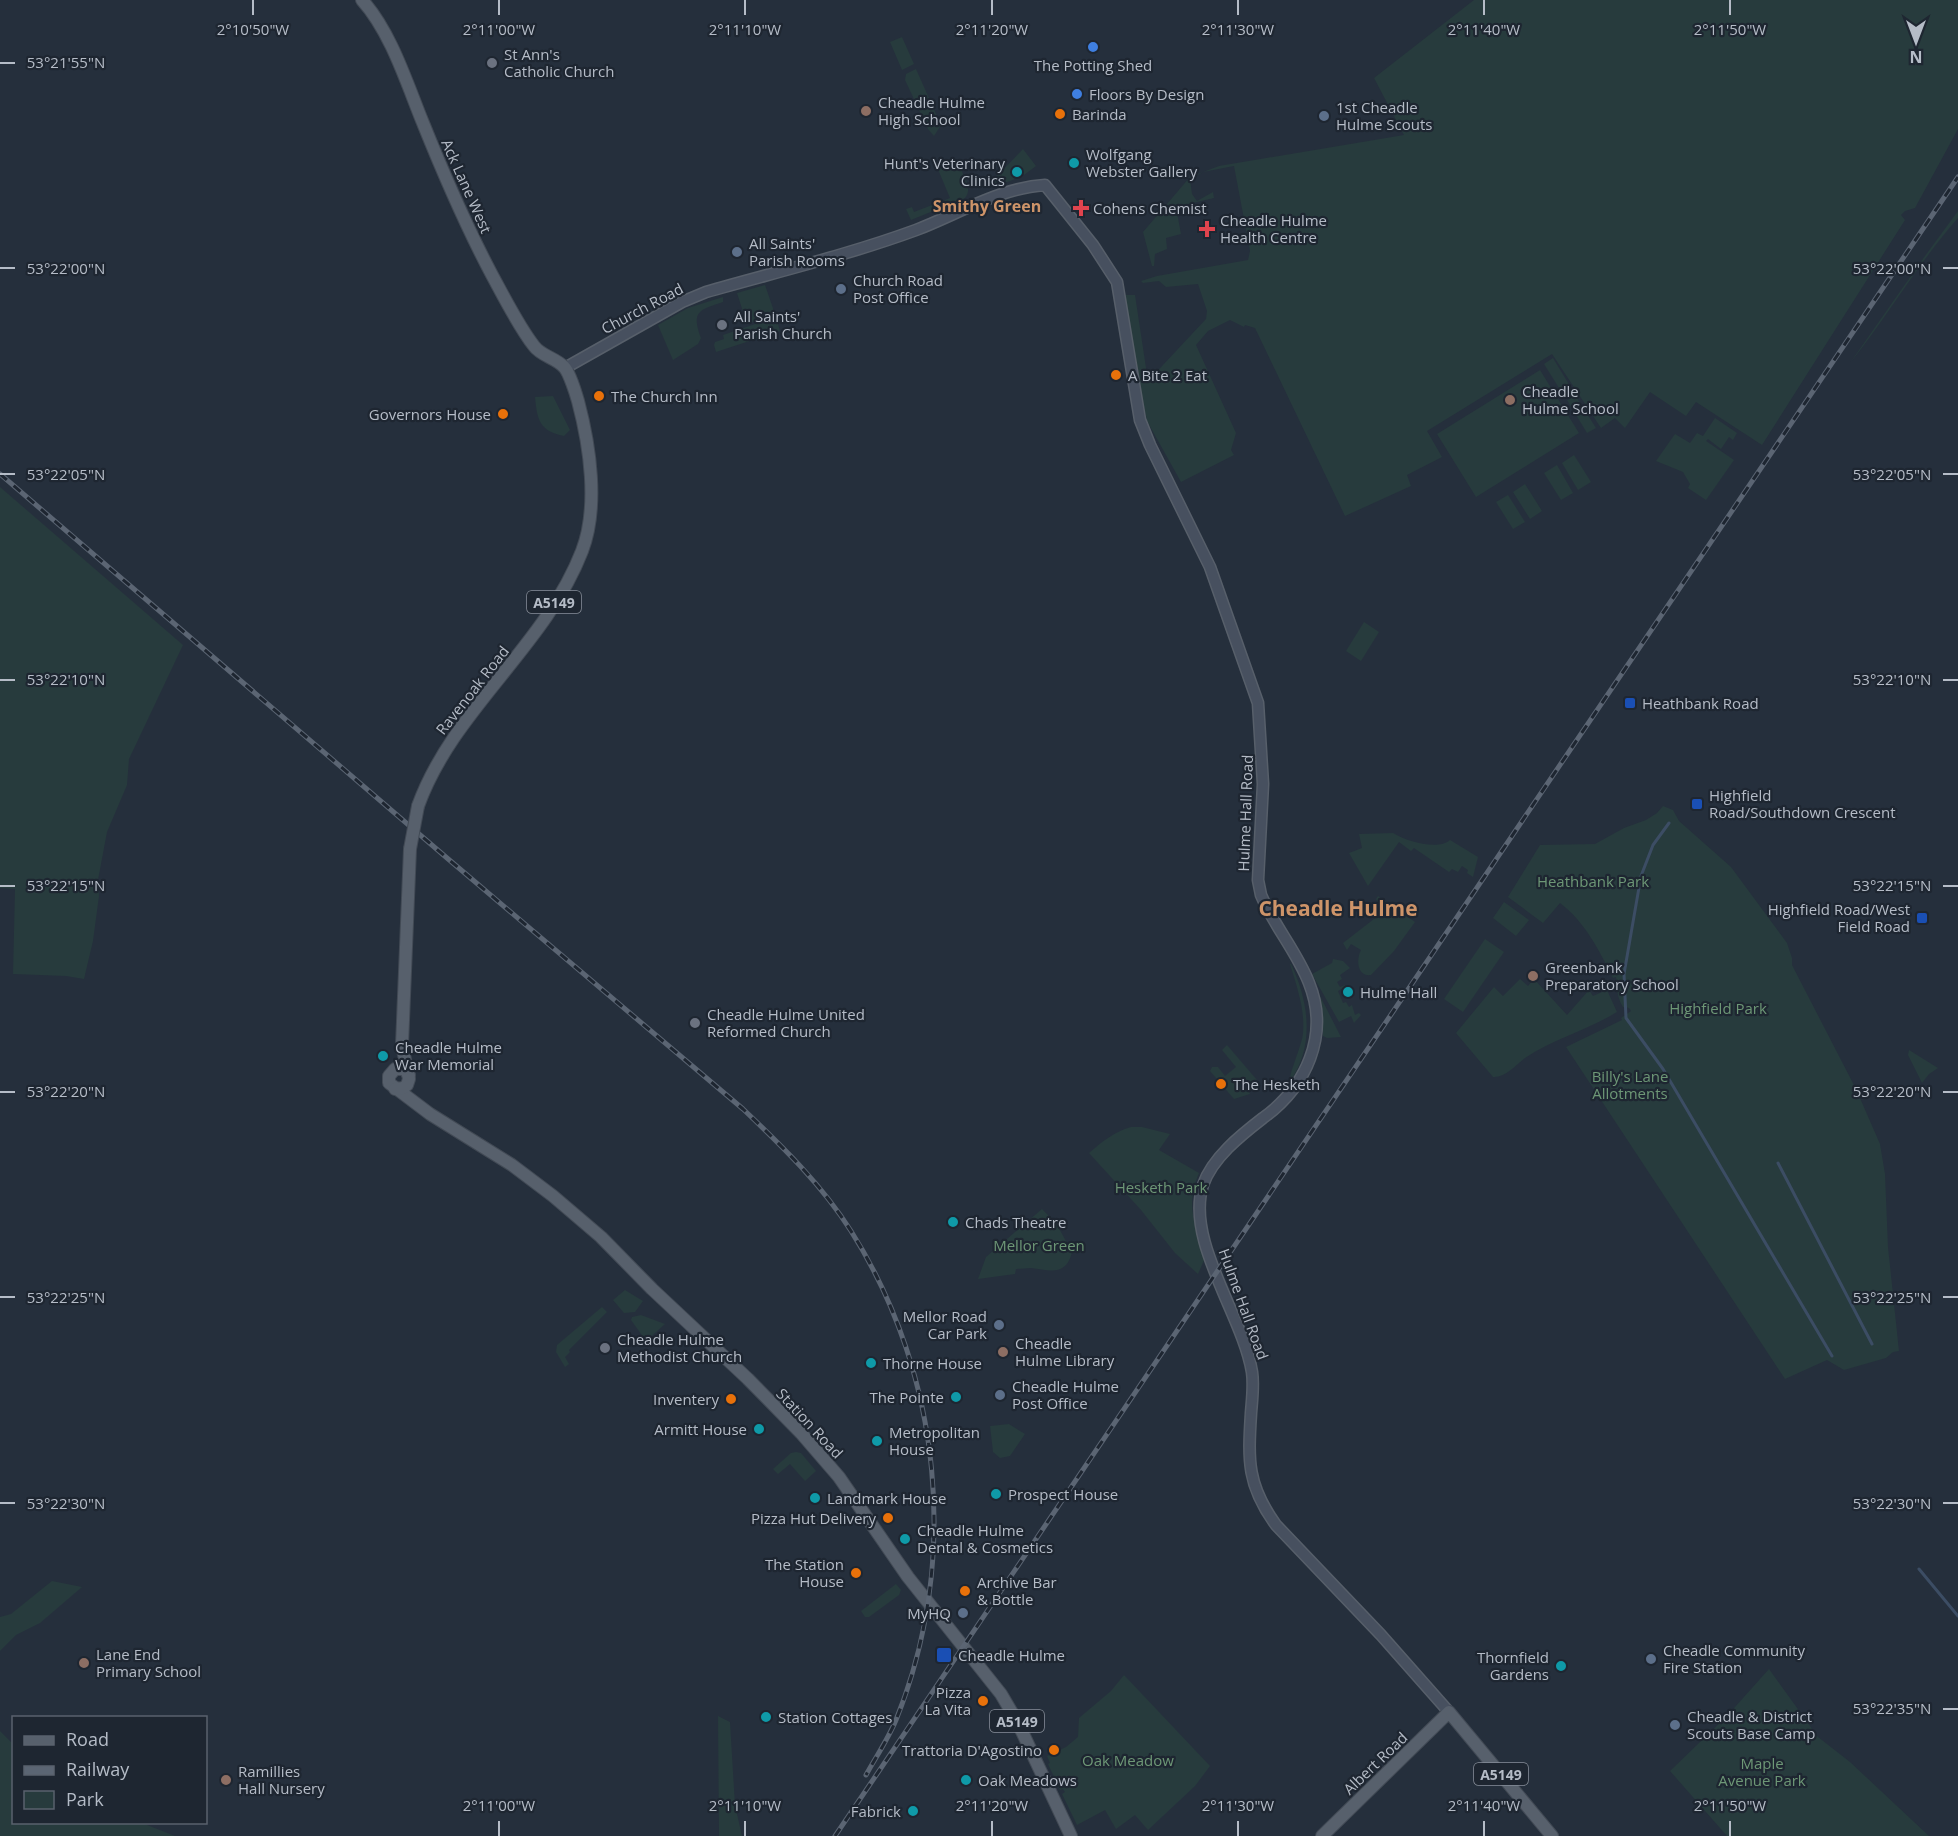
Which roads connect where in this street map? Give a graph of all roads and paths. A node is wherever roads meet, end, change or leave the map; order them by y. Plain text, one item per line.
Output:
1 (362, 0) edge
2 (1045, 185) joint
3 (565, 368) junction
4 (402, 1045) junction
5 (395, 1069) junction
6 (409, 1078) junction
7 (395, 1089) junction
8 (430, 1114) junction
9 (1449, 1712) junction
10 (1071, 1836) edge
11 (1322, 1836) edge
12 (1552, 1836) edge

1 - 3 main road, Ack Lane West
2 - 3 main road, Church Road
2 - 9 main road, Hulme Hall Road
3 - 4 main road, Ravenoak Road / A5149, bridge
4 - 5 main road, Ravenoak Road / A5149
4 - 6 main road, Ravenoak Road / A5149
5 - 6 main road
5 - 7 main road
6 - 7 main road
6 - 8 main road, Station Road / A5149
7 - 8 main road, Station Road / A5149
8 - 10 main road, Station Road / A5149
9 - 11 main road, Albert Road
9 - 12 main road, A5149

